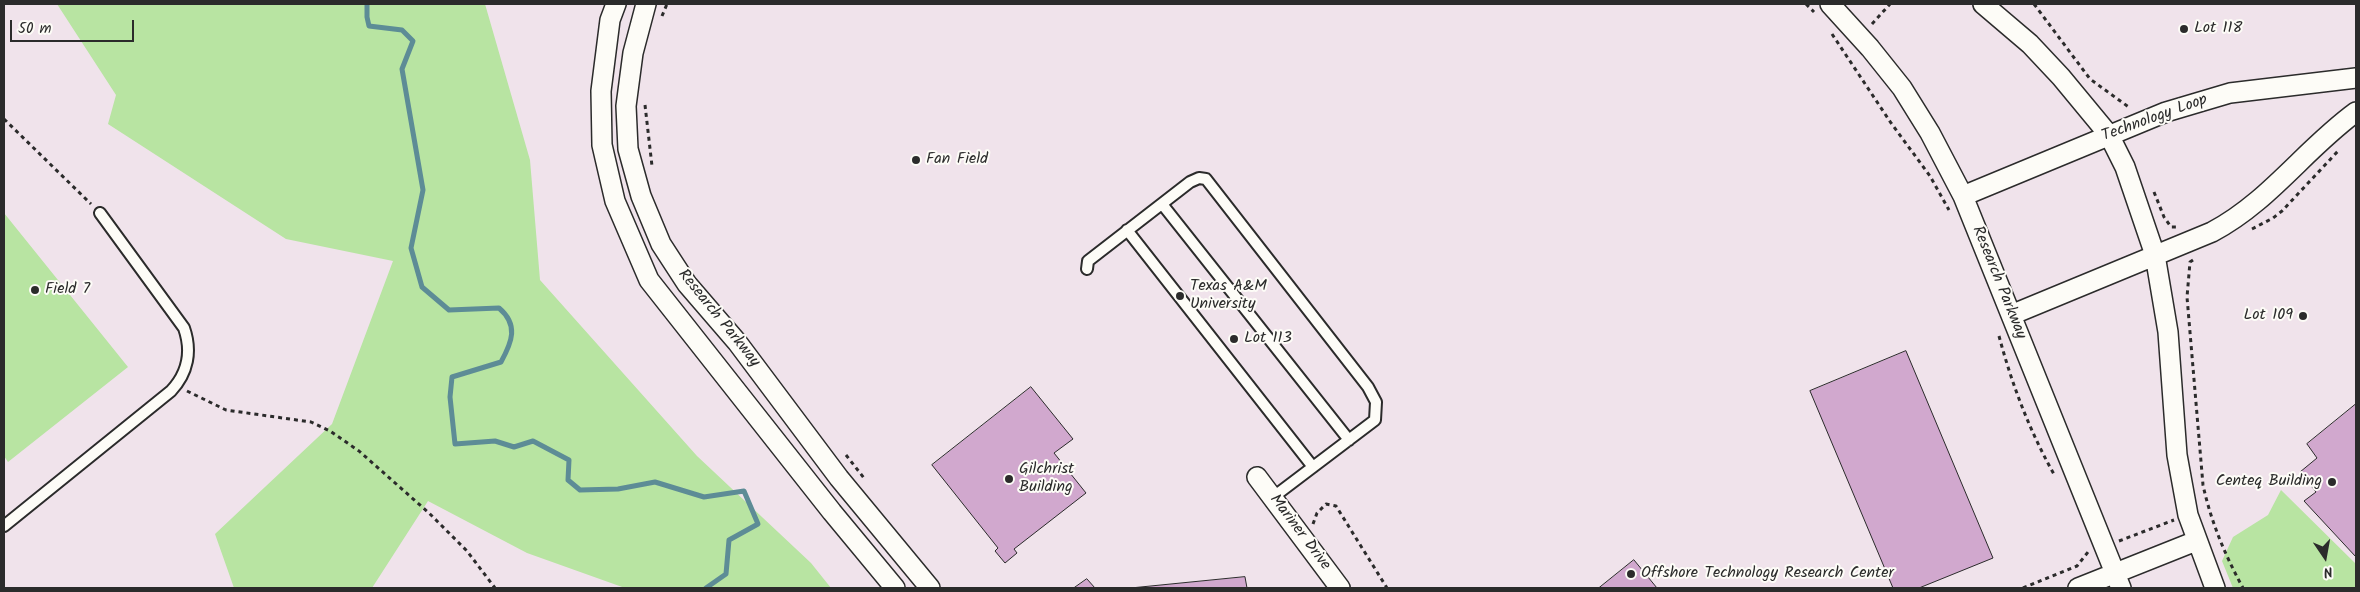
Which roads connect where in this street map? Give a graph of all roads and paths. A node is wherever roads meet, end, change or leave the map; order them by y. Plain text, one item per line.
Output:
1 (616, 4) edge
2 (646, 4) edge
3 (667, 4) edge
4 (1983, 4) edge
5 (1838, 7) edge
6 (660, 22) dead end
7 (2356, 78) edge
8 (646, 97) dead end
9 (2356, 112) edge
10 (4, 119) edge
11 (2109, 135) junction
12 (2344, 145) dead end
13 (654, 174) dead end
14 (1963, 196) junction
15 (1162, 204) junction
16 (100, 213) joint
17 (1127, 230) junction
18 (2246, 232) dead end
19 (2155, 255) junction
20 (2196, 258) dead end
21 (1087, 269) dead end
22 (2011, 315) junction
23 (176, 386) junction
24 (1349, 440) junction
25 (844, 453) dead end
26 (1313, 467) junction
27 (1257, 477) dead end
28 (862, 490) junction
29 (1272, 498) junction
30 (832, 512) junction
31 (4, 526) edge
32 (1300, 534) junction
33 (2196, 541) junction
34 (2088, 552) dead end
35 (2117, 580) edge
36 (495, 588) edge
37 (895, 588) edge
38 (930, 588) edge
39 (1340, 588) edge
40 (1387, 588) edge
41 (2023, 588) edge
42 (2078, 588) edge
43 (2215, 588) edge
44 (2243, 588) edge

1 - 30 street, Research Parkway
2 - 28 street, Research Parkway
3 - 6 path
4 - 11 street
5 - 14 street, Research Parkway
7 - 11 street, Technology Loop
8 - 13 path
9 - 19 street
10 - 16 path
11 - 14 street, Technology Loop
11 - 19 street
12 - 18 path
14 - 22 street, Research Parkway
15 - 17 lane
15 - 24 lane
15 - 24 lane
16 - 23 lane
17 - 21 lane
17 - 26 lane
19 - 22 street
19 - 33 street
20 - 44 path
22 - 35 street, Research Parkway
23 - 31 lane
23 - 36 path
24 - 26 lane
25 - 28 path
26 - 29 lane
27 - 29 street, Mariner Drive
28 - 30 street
28 - 38 street, Research Parkway
29 - 32 street, Mariner Drive
30 - 37 street, Research Parkway
32 - 39 street, Mariner Drive
32 - 40 path
33 - 35 street
33 - 43 street
34 - 41 path
35 - 42 street

